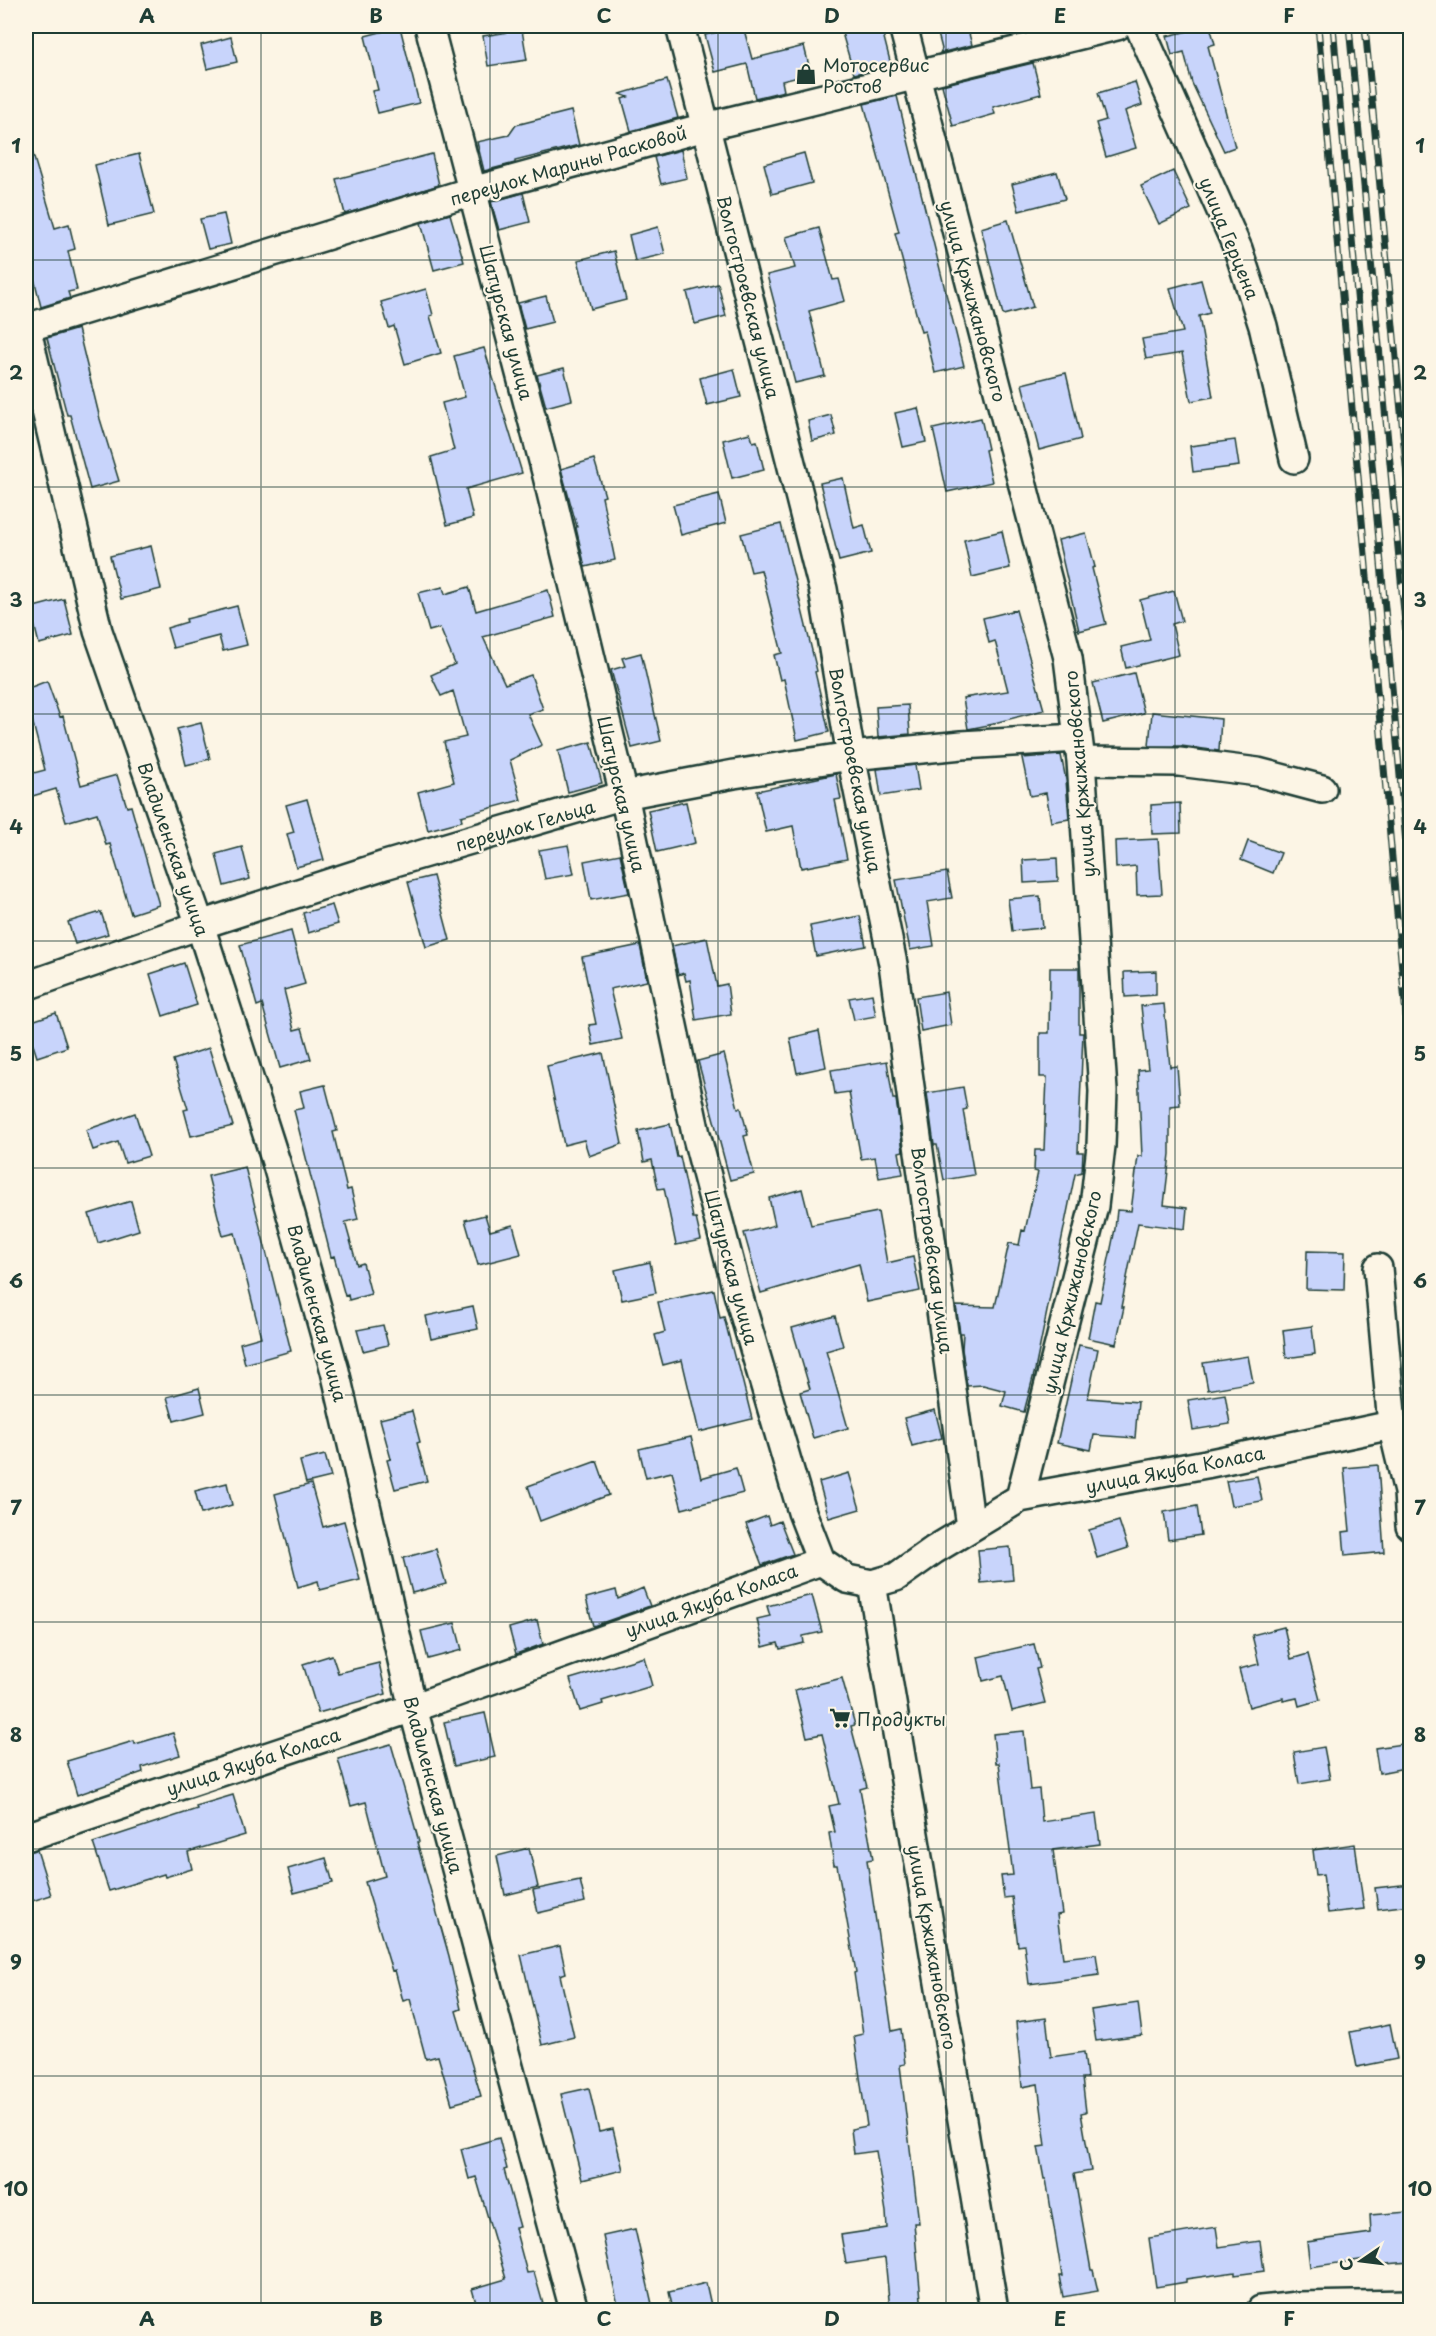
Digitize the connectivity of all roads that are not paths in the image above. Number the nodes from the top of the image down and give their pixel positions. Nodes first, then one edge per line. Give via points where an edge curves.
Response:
1 (429, 26) edge
2 (680, 26) edge
3 (903, 26) edge
4 (1117, 26) edge
5 (1139, 26) edge
6 (915, 76) junction
7 (705, 127) junction
8 (472, 191) junction
9 (26, 327) edge
10 (1294, 459) dead end
11 (1079, 750) junction
12 (851, 756) junction
13 (1322, 789) dead end
14 (624, 795) junction
15 (200, 925) junction
16 (26, 986) edge
17 (1378, 1268) dead end
18 (1392, 1425) junction
19 (1020, 1498) junction
20 (1410, 1526) edge
21 (971, 1527) junction
22 (821, 1561) junction
23 (872, 1584) junction
24 (412, 1708) junction
25 (26, 1837) edge
26 (1410, 2304) edge
27 (574, 2310) edge
28 (994, 2310) edge
29 (1262, 2310) edge

1 - 8 street, Шатурская улица
2 - 7 street, Волгостроевская улица
3 - 6 street, улица Кржижановского
4 - 6 street, переулок Марины Расковой
5 - 10 street, улица Герцена via 1238,249 1263,326
6 - 7 street, переулок Марины Расковой
6 - 11 street, улица Кржижановского via 1068,658
7 - 8 street, переулок Марины Расковой
7 - 12 street, Волгостроевская улица via 824,589
8 - 9 street, переулок Марины Расковой
8 - 14 street, Шатурская улица via 547,476
9 - 15 street, Владиленская улица via 98,631
11 - 12 street, переулок Гельца via 962,746
11 - 13 street, переулок Гельца via 1258,772
11 - 19 street, улица Кржижановского via 1103,1091 1101,1146 1094,1206
12 - 14 street, переулок Гельца
12 - 21 street, Волгостроевская улица via 893,964
14 - 15 street, переулок Гельца
14 - 22 street, Шатурская улица via 696,1134 736,1287 802,1512
15 - 16 street, переулок Гельца
15 - 24 street, Владиленская улица via 276,1162 335,1371
17 - 18 street
18 - 19 street, улица Якуба Коласа
18 - 20 street via 1408,1492
19 - 21 street, улица Якуба Коласа
21 - 23 street, улица Якуба Коласа via 896,1576
22 - 23 street, улица Якуба Коласа via 847,1579
22 - 24 street, улица Якуба Коласа
23 - 28 street, улица Кржижановского
24 - 25 street, улица Якуба Коласа
24 - 27 street, Владиленская улица
26 - 29 street

